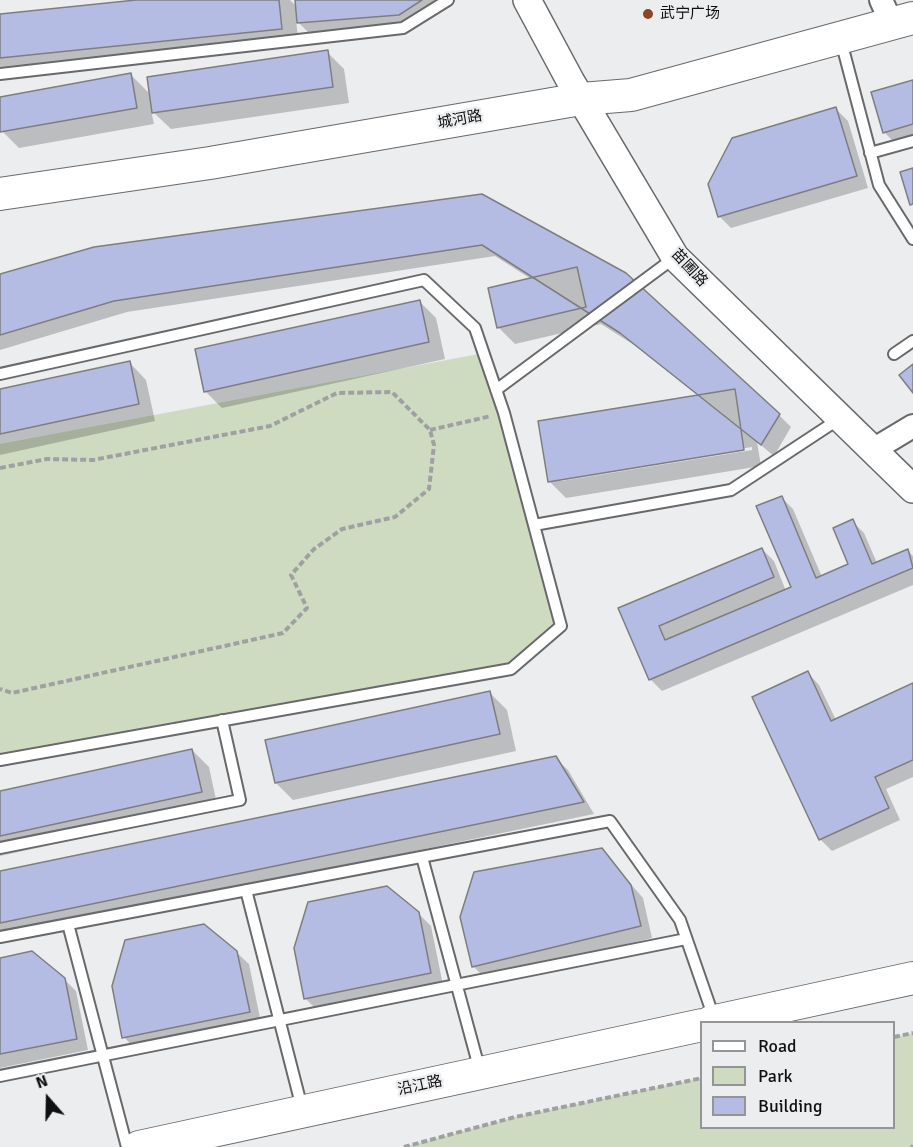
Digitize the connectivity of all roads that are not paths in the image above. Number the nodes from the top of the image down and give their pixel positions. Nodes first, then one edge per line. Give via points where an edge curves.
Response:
1 (448, 0) edge
2 (526, 0) edge
3 (895, 14) edge
4 (840, 38) junction
5 (0, 74) edge
6 (581, 99) junction
7 (913, 141) edge
8 (870, 153) junction
9 (0, 194) edge
10 (910, 227) edge
11 (913, 239) edge
12 (675, 257) junction
13 (913, 341) edge
14 (894, 354) dead end
15 (0, 374) edge
16 (496, 390) junction
17 (840, 418) junction
18 (913, 426) edge
19 (873, 450) junction
20 (913, 489) edge
21 (534, 525) junction
22 (222, 720) junction
23 (0, 760) edge
24 (0, 848) edge
25 (422, 857) junction
26 (246, 890) junction
27 (68, 924) junction
28 (0, 937) edge
29 (686, 939) junction
30 (913, 978) edge
31 (456, 985) junction
32 (280, 1020) junction
33 (708, 1021) edge
34 (718, 1021) edge
35 (700, 1025) edge
36 (103, 1056) junction
37 (480, 1073) junction
38 (0, 1076) edge
39 (303, 1112) junction
40 (128, 1147) edge
41 (139, 1147) edge

1 - 5 lane via 403,28
2 - 6 street, 苗圃路
3 - 4 main road, 城河路
4 - 6 main road, 城河路 via 631,95
4 - 8 lane
6 - 9 main road, 城河路 via 210,163
6 - 12 street, 苗圃路
7 - 8 lane
8 - 10 lane via 879,185
10 - 11 lane
12 - 16 lane
12 - 17 street, 苗圃路
13 - 14 lane
15 - 16 lane via 424,280 476,328
16 - 21 lane
17 - 19 street, 苗圃路
17 - 21 lane via 731,490
18 - 19 street
19 - 20 street, 苗圃路
21 - 22 lane via 561,626 511,669
22 - 23 lane
22 - 24 lane via 240,800
25 - 26 lane
25 - 29 lane via 610,821 680,920
25 - 31 lane
26 - 27 lane
26 - 32 lane
27 - 28 lane
27 - 36 lane
29 - 31 lane
29 - 33 lane
30 - 34 main road, 沿江路
31 - 32 lane
31 - 37 lane
32 - 36 lane
32 - 39 lane
35 - 37 main road, 沿江路
36 - 38 lane
36 - 40 lane
37 - 39 main road, 沿江路
39 - 41 main road, 沿江路

